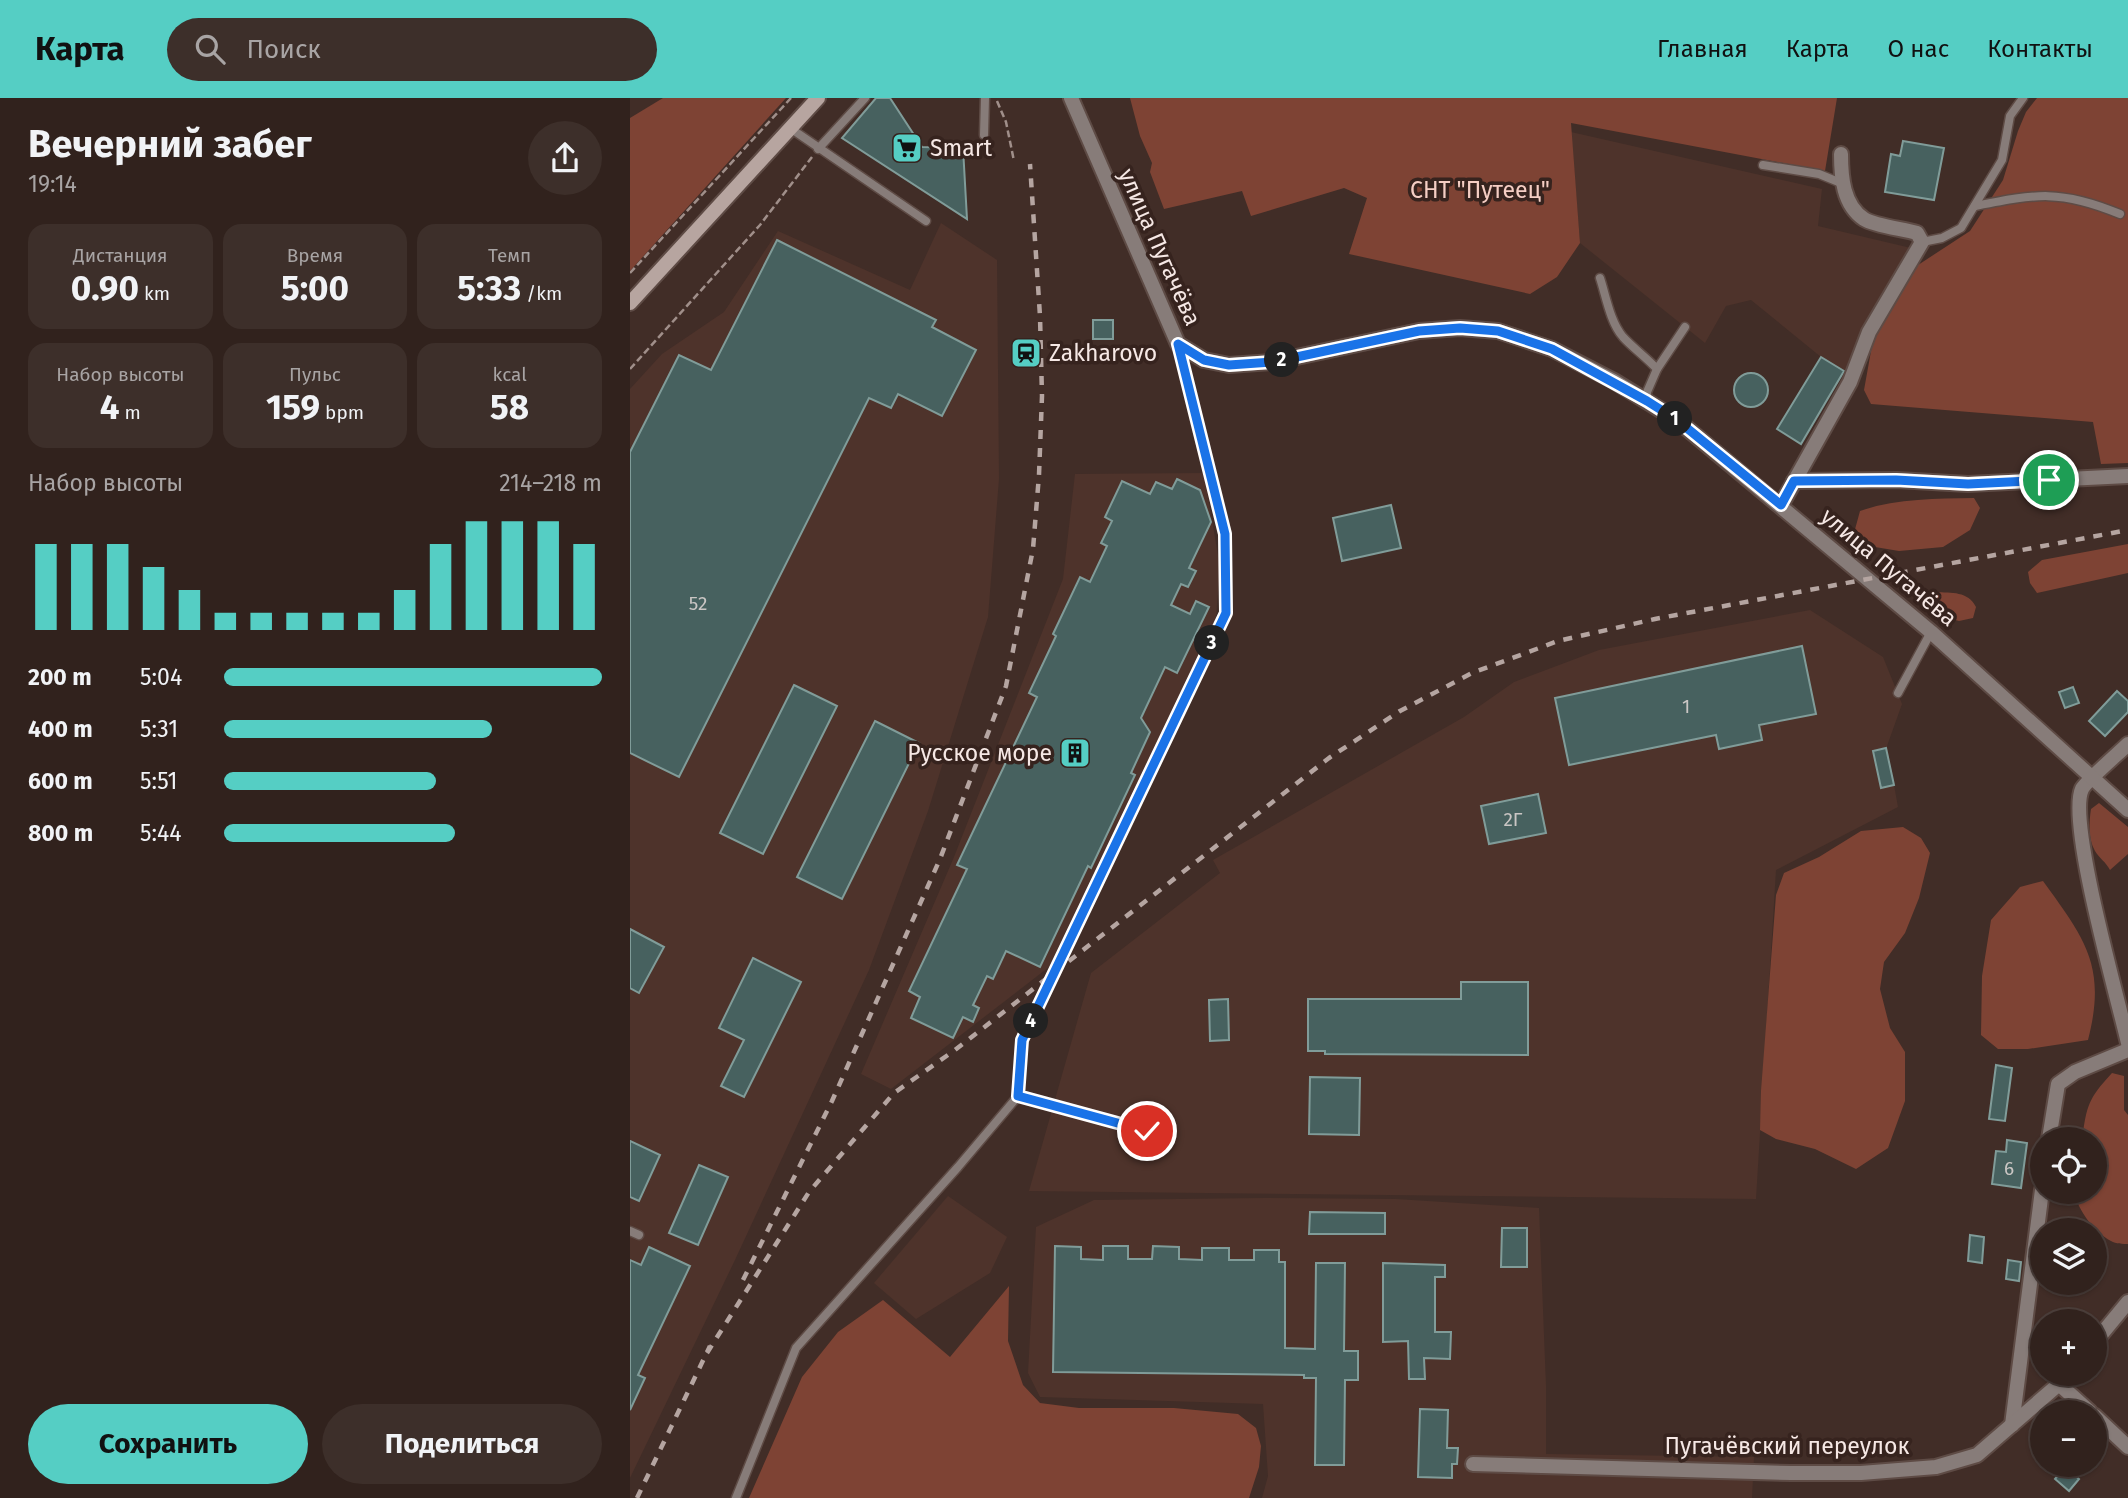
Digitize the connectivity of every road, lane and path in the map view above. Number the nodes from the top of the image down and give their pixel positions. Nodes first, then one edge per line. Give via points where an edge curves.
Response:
1 (791, 98) edge
2 (818, 98) edge
3 (865, 98) edge
4 (985, 98) edge
5 (996, 98) edge
6 (1071, 98) edge
7 (2023, 98) edge
8 (790, 128) junction
9 (984, 135) dead end
10 (818, 149) junction
11 (1841, 155) dead end
12 (1014, 161) dead end
13 (1763, 165) dead end
14 (1841, 183) junction
15 (1975, 206) junction
16 (2120, 214) dead end
17 (926, 221) dead end
18 (1922, 242) junction
19 (630, 273) edge
20 (1600, 278) dead end
21 (630, 303) edge
22 (1685, 327) dead end
23 (1178, 344) junction
24 (630, 369) edge
25 (1657, 369) junction
26 (1647, 401) junction
27 (2128, 476) edge
28 (1794, 481) junction
29 (1781, 505) junction
30 (1931, 632) junction
31 (1898, 693) dead end
32 (2128, 744) edge
33 (2092, 778) junction
34 (2128, 810) edge
35 (2125, 1018) edge
36 (2128, 1043) edge
37 (2128, 1050) edge
38 (1018, 1096) junction
39 (2051, 1127) edge
40 (1147, 1131) dead end
41 (2040, 1204) edge
42 (630, 1231) edge
43 (639, 1235) dead end
44 (2128, 1302) edge
45 (2107, 1327) edge
46 (2056, 1386) edge
47 (2070, 1386) edge
48 (2081, 1400) edge
49 (2012, 1424) junction
50 (2107, 1427) edge
51 (2128, 1447) edge
52 (1474, 1464) dead end
53 (736, 1498) edge

1 - 19 path
2 - 8 main road
3 - 10 lane
4 - 9 lane
5 - 12 path
6 - 23 street, улица Пугачёва via 1102,182
7 - 15 lane via 2010,116 2002,160
8 - 10 lane
8 - 21 main road
10 - 17 lane
10 - 24 path via 760,225
11 - 14 street
13 - 14 lane via 1819,174
14 - 18 street via 1865,219 1917,233
15 - 16 lane via 2057,195
15 - 18 lane via 1962,228
18 - 28 street via 1869,332 1850,382
20 - 25 lane via 1622,336
22 - 25 lane
23 - 26 street, улица Пугачёва via 1204,360 1229,365 1273,362 1419,331 1498,331 1552,349
23 - 38 lane via 1225,534 1226,613 1022,1040
25 - 26 lane
26 - 29 street, улица Пугачёва
27 - 28 street via 1968,484
28 - 29 street
29 - 30 street, улица Пугачёва
30 - 31 lane
30 - 33 street, улица Пугачёва
32 - 33 street
33 - 34 street, улица Пугачёва
33 - 35 street via 2079,801 2080,841
35 - 36 street
37 - 39 street via 2058,1084
38 - 40 lane
38 - 53 lane via 796,1348
41 - 49 street
42 - 43 lane
44 - 45 street
46 - 49 street, Пугачёвский переулок
47 - 48 street
49 - 52 street, Пугачёвский переулок via 1977,1455 1936,1467 1886,1471
50 - 51 street

